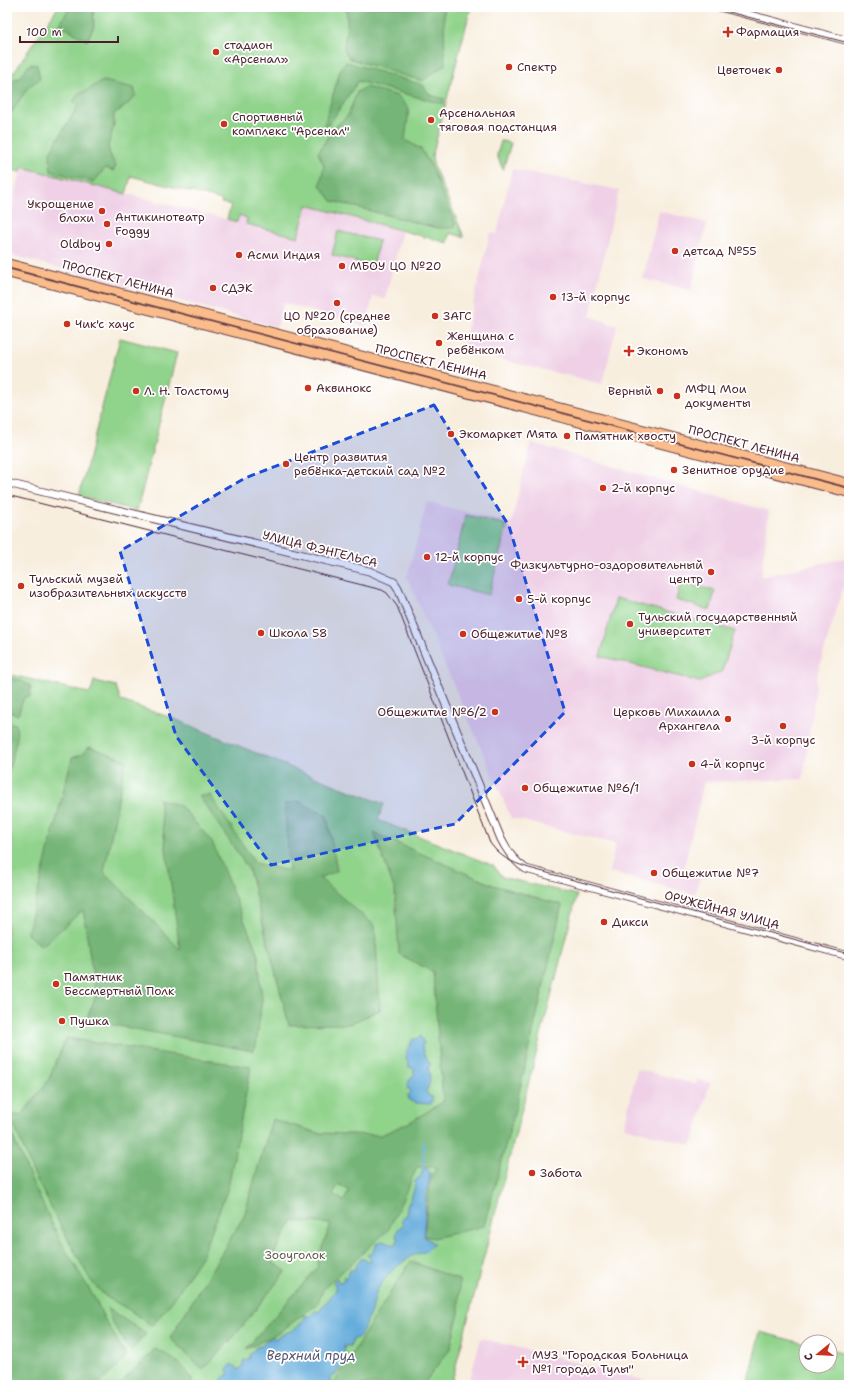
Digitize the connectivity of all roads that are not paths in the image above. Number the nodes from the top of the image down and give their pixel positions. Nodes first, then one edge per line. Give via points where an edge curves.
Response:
1 (719, 7) edge
2 (849, 40) edge
3 (7, 263) edge
4 (7, 273) edge
5 (443, 378) junction
6 (440, 386) junction
7 (707, 446) junction
8 (704, 456) junction
9 (7, 483) edge
10 (849, 484) edge
11 (849, 493) edge
12 (590, 886) joint
13 (849, 956) edge

1 - 2 street
3 - 5 main road, ПРОСПЕКТ ЛЕНИНА
4 - 6 main road, ПРОСПЕКТ ЛЕНИНА
5 - 6 main road
5 - 7 main road, ПРОСПЕКТ ЛЕНИНА
6 - 8 main road, ПРОСПЕКТ ЛЕНИНА
7 - 8 main road
7 - 10 main road, ПРОСПЕКТ ЛЕНИНА
8 - 11 main road, ПРОСПЕКТ ЛЕНИНА
9 - 12 street, УЛИЦА Ф.ЭНГЕЛЬСА via 369,571 394,582 505,847 526,869
12 - 13 street, ОРУЖЕЙНАЯ УЛИЦА

